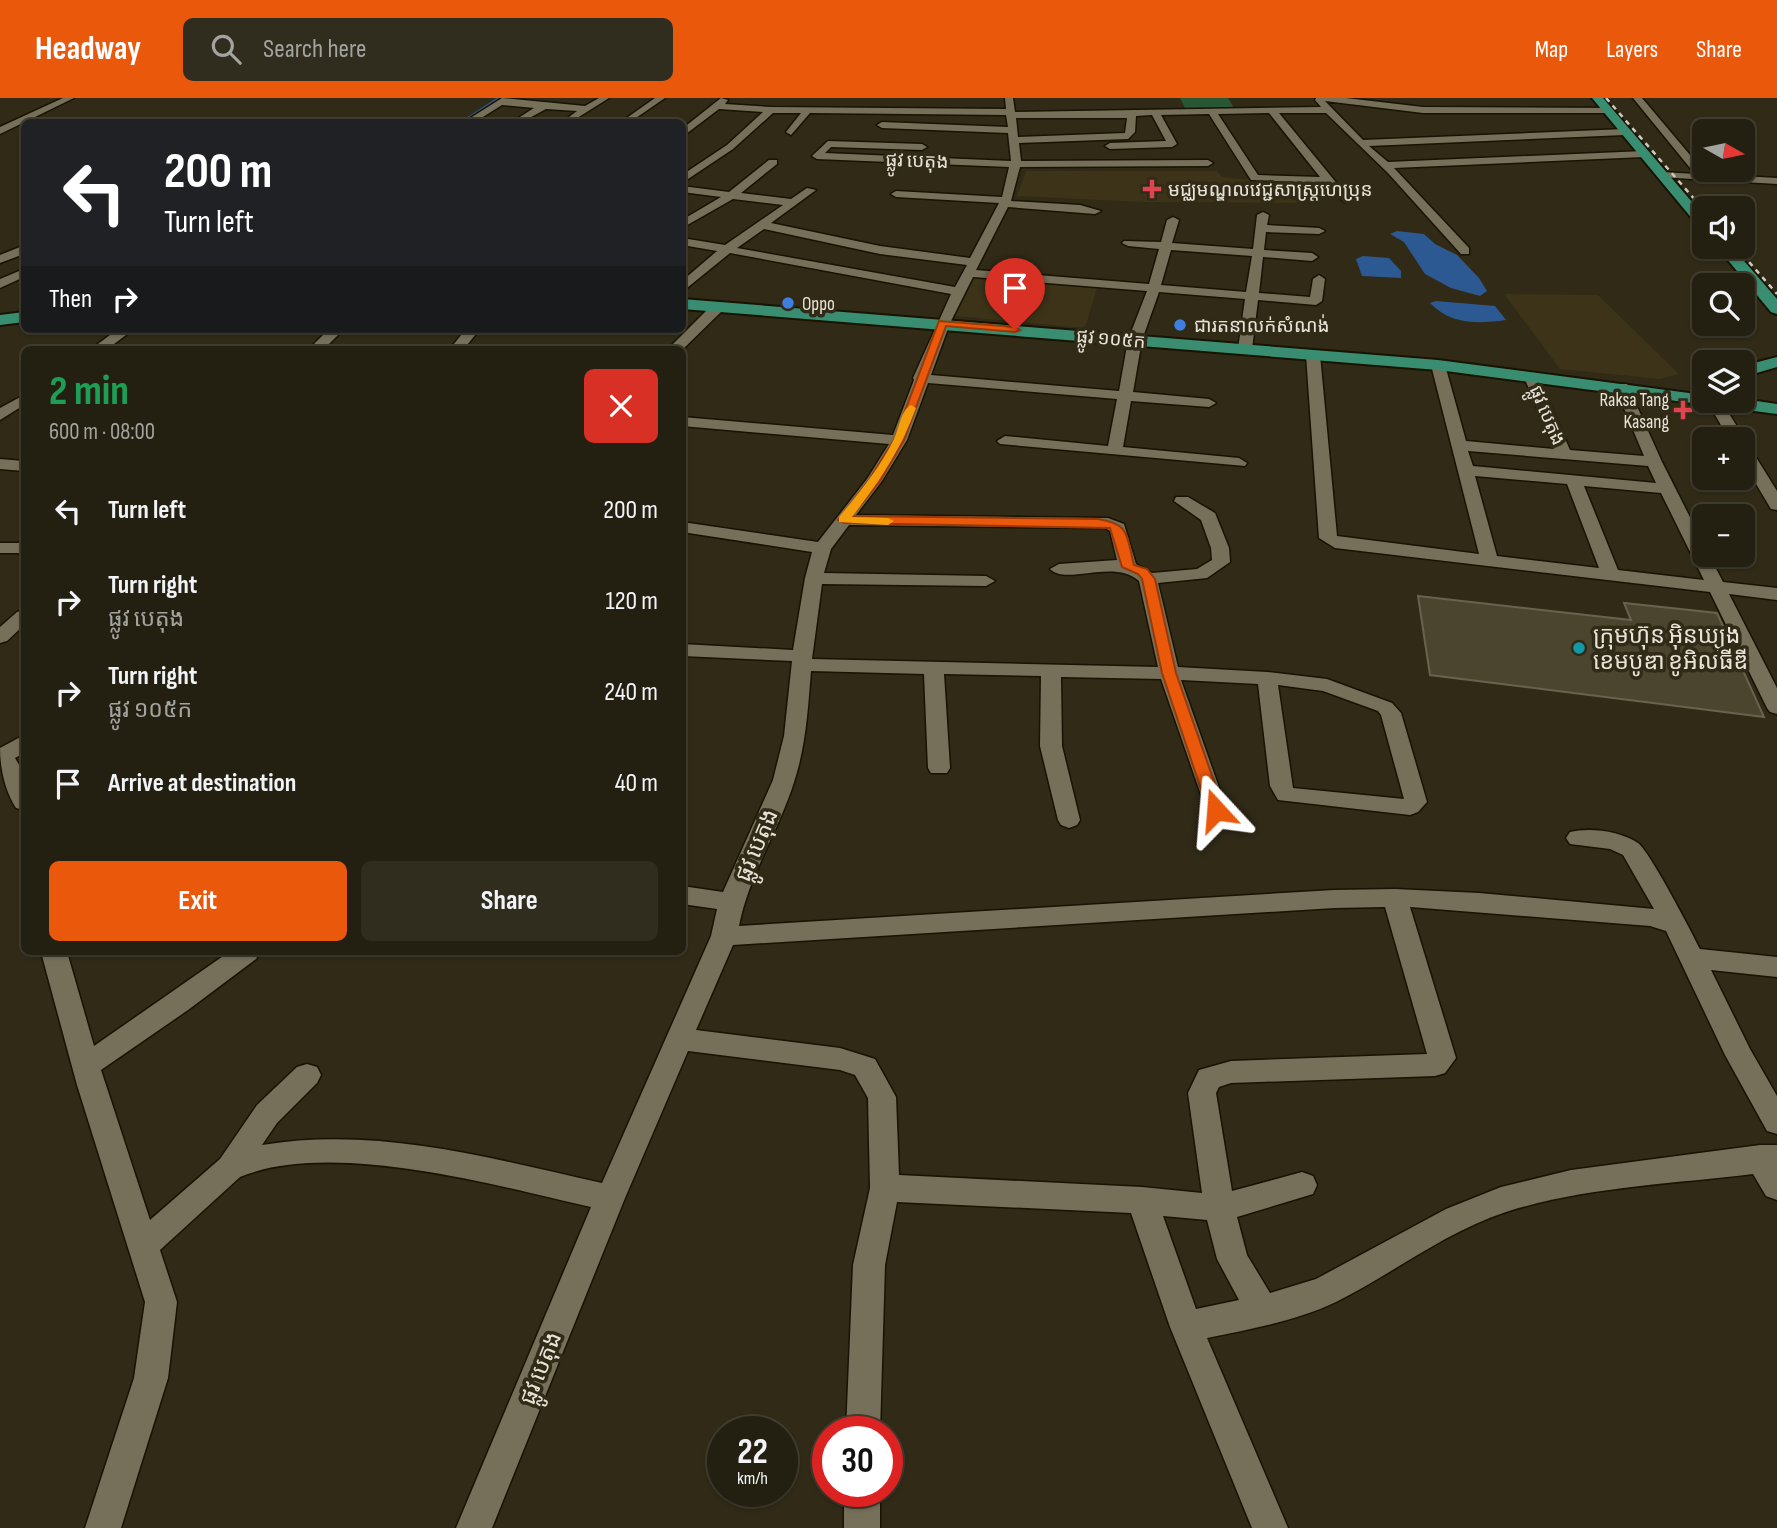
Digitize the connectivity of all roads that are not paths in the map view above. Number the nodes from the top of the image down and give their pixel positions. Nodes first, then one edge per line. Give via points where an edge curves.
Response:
1 (71, 98) edge
2 (605, 98) edge
3 (661, 98) edge
4 (840, 98) edge
5 (932, 98) edge
6 (1175, 98) edge
7 (1284, 98) edge
8 (1317, 98) edge
9 (1324, 98) edge
10 (1597, 98) edge
11 (1637, 98) edge
12 (506, 100) edge
13 (544, 106) junction
14 (587, 109) junction
15 (771, 110) junction
16 (808, 110) junction
17 (1271, 110) junction
18 (1297, 110) junction
19 (1328, 110) junction
20 (1606, 110) junction
21 (832, 111) junction
22 (933, 111) junction
23 (1155, 111) junction
24 (1180, 111) junction
25 (1212, 111) junction
26 (1132, 115) junction
27 (26, 119) edge
28 (474, 119) edge
29 (521, 119) edge
30 (570, 119) edge
31 (630, 119) edge
32 (21, 121) edge
33 (1095, 123) dead end
34 (876, 125) dead end
35 (0, 131) edge
36 (686, 131) edge
37 (790, 132) dead end
38 (1013, 133) edge
39 (1630, 136) junction
40 (1101, 137) junction
41 (1360, 143) junction
42 (949, 150) dead end
43 (1371, 153) junction
44 (1644, 154) junction
45 (911, 159) junction
46 (773, 162) dead end
47 (1208, 163) dead end
48 (1692, 164) edge
49 (1386, 165) junction
50 (1755, 173) edge
51 (1663, 175) junction
52 (1692, 176) edge
53 (686, 177) edge
54 (1328, 180) junction
55 (1755, 180) edge
56 (1763, 181) junction
57 (1777, 181) edge
58 (686, 189) edge
59 (811, 190) dead end
60 (896, 194) dead end
61 (1777, 194) edge
62 (732, 195) junction
63 (1344, 199) dead end
64 (1005, 202) junction
65 (793, 203) junction
66 (1692, 210) edge
67 (1095, 211) dead end
68 (1173, 220) dead end
69 (686, 223) edge
70 (763, 225) junction
71 (1319, 231) dead end
72 (686, 242) edge
73 (1128, 243) dead end
74 (1166, 246) junction
75 (728, 249) junction
76 (21, 251) edge
77 (1465, 251) dead end
78 (1259, 253) junction
79 (1312, 257) dead end
80 (0, 259) edge
81 (1734, 259) edge
82 (21, 274) edge
83 (968, 276) junction
84 (1318, 279) dead end
85 (0, 284) edge
86 (686, 285) edge
87 (1154, 288) junction
88 (1251, 296) junction
89 (686, 304) edge
90 (718, 307) junction
91 (1777, 309) edge
92 (21, 317) edge
93 (0, 320) edge
94 (943, 323) junction
95 (121, 333) edge
96 (333, 333) edge
97 (1135, 340) junction
98 (103, 346) edge
99 (319, 346) edge
100 (678, 346) edge
101 (1245, 349) junction
102 (1313, 355) junction
103 (1777, 362) edge
104 (1438, 365) junction
105 (1755, 368) edge
106 (1531, 377) junction
107 (920, 378) junction
108 (1622, 387) junction
109 (1692, 389) edge
110 (1124, 396) junction
111 (1678, 396) junction
112 (1692, 398) edge
113 (21, 401) edge
114 (1209, 403) dead end
115 (1755, 406) edge
116 (1777, 409) edge
117 (0, 415) edge
118 (686, 421) edge
119 (899, 440) junction
120 (1005, 441) dead end
121 (1460, 445) junction
122 (1115, 451) junction
123 (1564, 454) junction
124 (1239, 463) dead end
125 (1654, 463) junction
126 (0, 464) edge
127 (21, 466) edge
128 (1755, 469) edge
129 (1466, 470) junction
130 (1573, 480) junction
131 (1667, 489) junction
132 (1182, 501) dead end
133 (1777, 505) edge
134 (844, 520) junction
135 (686, 528) edge
136 (0, 548) edge
137 (21, 548) edge
138 (822, 548) junction
139 (1490, 562) junction
140 (1128, 567) junction
141 (1059, 569) dead end
142 (1611, 575) junction
143 (814, 578) junction
144 (1148, 579) junction
145 (986, 581) dead end
146 (1717, 588) junction
147 (1777, 594) edge
148 (21, 619) edge
149 (0, 637) edge
150 (686, 650) edge
151 (802, 660) junction
152 (934, 669) junction
153 (1051, 671) junction
154 (1169, 673) junction
155 (1267, 678) junction
156 (1777, 708) edge
157 (21, 746) edge
158 (1, 755) edge
159 (939, 768) dead end
160 (21, 794) edge
161 (1216, 810) dead end
162 (1069, 820) dead end
163 (1578, 838) dead end
164 (686, 896) edge
165 (1395, 898) junction
166 (732, 902) junction
167 (1676, 925) junction
168 (724, 936) junction
169 (55, 955) edge
170 (243, 955) edge
171 (1692, 958) junction
172 (1777, 967) edge
173 (678, 1039) junction
174 (86, 1066) junction
175 (307, 1075) dead end
176 (1777, 1122) edge
177 (1768, 1158) edge
178 (230, 1168) junction
179 (1302, 1185) dead end
180 (1777, 1187) edge
181 (885, 1188) junction
182 (610, 1198) junction
183 (1142, 1200) junction
184 (1219, 1208) junction
185 (143, 1245) junction
186 (1262, 1311) junction
187 (1186, 1328) junction
188 (864, 1416) edge
189 (862, 1507) edge
190 (103, 1528) edge
191 (474, 1528) edge
192 (862, 1528) edge
193 (1270, 1528) edge

1 - 27 street
2 - 14 street
3 - 31 street
4 - 21 street
5 - 22 street
6 - 24 street
7 - 18 street
8 - 19 street
9 - 20 street via 1423,110
10 - 20 main road
11 - 48 street
12 - 13 street
12 - 28 street
13 - 14 street
13 - 29 street
14 - 30 street
15 - 16 street
15 - 36 street via 720,103
15 - 53 street via 730,147
16 - 21 street
16 - 37 street
17 - 18 street
17 - 25 street
17 - 54 street
18 - 19 street
19 - 41 street
20 - 39 main road
21 - 22 street
22 - 38 street
23 - 24 street
23 - 26 street
23 - 38 street via 1171,145
24 - 25 street
25 - 54 street via 1255,178
26 - 38 street
26 - 40 street via 1129,135
32 - 35 street
33 - 40 street
34 - 38 street
38 - 40 street
38 - 42 street
38 - 45 street, ផ្លូវ បេតុង
38 - 47 street, ផ្លូវ បេតុង
38 - 64 street, ផ្លូវ បេតុង
39 - 41 street
39 - 43 street
39 - 44 main road
41 - 43 street
43 - 49 street
44 - 49 street
44 - 51 main road
45 - 45 street, ផ្លូវ បេតុង via 925,144 828,144 818,156
46 - 62 street
49 - 77 street
50 - 56 street
51 - 52 street
51 - 66 main road
54 - 63 street
55 - 56 street
56 - 57 street
56 - 61 street
58 - 62 street
59 - 65 street
60 - 64 street
62 - 65 street
62 - 69 street
64 - 67 street
64 - 83 street, ផ្លូវ បេតុង
65 - 70 street
68 - 74 street
70 - 75 street
70 - 83 street via 880,250
71 - 78 street via 1263,222
72 - 75 street
73 - 74 street
74 - 78 street
74 - 87 street
75 - 83 street
75 - 86 street
76 - 80 street
78 - 79 street
78 - 88 street
81 - 91 main road
82 - 85 street
83 - 87 street
83 - 94 street, ផ្លូវ បេតុង
84 - 88 street via 1317,301
87 - 88 street
87 - 97 street
88 - 101 street
89 - 90 main road, ផ្លូវ ១០៥ក
90 - 94 main road, ផ្លូវ ១០៥ក
90 - 100 street
92 - 93 main road
94 - 97 main road, ផ្លូវ ១០៥ក
94 - 107 street, ផ្លូវ បេតុង
95 - 98 street
96 - 99 street
97 - 101 main road, ផ្លូវ ១០៥ក
97 - 110 street
101 - 102 main road, ផ្លូវ ១០៥ក
102 - 104 main road, ផ្លូវ ១០៥ក
102 - 139 street via 1328,538 1349,547
103 - 105 main road
104 - 106 main road, ផ្លូវ ១០៥ក
104 - 121 street
106 - 108 main road, ផ្លូវ ១០៥ក
106 - 123 street, ផ្លូវ បេតុង
107 - 110 street
107 - 119 street, ផ្លូវ បេតុង
108 - 111 main road, ផ្លូវ ១០៥ក
108 - 125 street
109 - 111 main road
110 - 114 street
110 - 122 street
111 - 112 main road, ផ្លូវ ១០៥ក
113 - 117 street
115 - 116 main road
118 - 119 street
119 - 134 street, ផ្លូវ បេតុង
120 - 122 street
121 - 123 street
121 - 129 street
122 - 124 street
123 - 125 street
125 - 131 street
126 - 127 street
128 - 133 street
129 - 130 street
129 - 139 street
130 - 131 street
130 - 142 street
131 - 146 street
132 - 144 street via 1209,517 1221,562 1201,574
134 - 138 street, ផ្លូវ បេតុង
134 - 140 street via 1108,523 1118,528
135 - 138 street
136 - 137 street
138 - 143 street, ផ្លូវ បេតុង
139 - 142 street
140 - 141 street
140 - 144 street
142 - 146 street
143 - 145 street
143 - 151 street, ផ្លូវ បេតុង
144 - 154 street
146 - 147 street
146 - 156 street
148 - 149 street
150 - 151 street
151 - 152 street
151 - 166 street, ផ្លូវ បេតុង via 794,737 783,780
152 - 153 street
152 - 159 street
153 - 154 street
153 - 162 street via 1051,746
154 - 155 street
154 - 161 street
155 - 155 street via 1327,685 1385,706 1391,713 1416,802 1410,807 1286,795
157 - 158 street
158 - 160 street
163 - 167 street via 1614,841 1631,849
164 - 166 street
165 - 167 street via 1651,917
165 - 168 street
165 - 184 street via 1442,1058 1434,1065 1231,1072 1209,1078 1202,1094
166 - 168 street, ផ្លូវ បេតុង
167 - 171 street
168 - 173 street, ផ្លូវ បេតុង
169 - 174 street
170 - 174 street
171 - 172 street
171 - 176 street
173 - 181 street via 840,1059 865,1067 882,1097
173 - 182 street, ផ្លូវ បេតុង
174 - 185 street
175 - 178 street via 267,1114
177 - 180 street
177 - 186 street via 1571,1183 1501,1200 1323,1292
178 - 182 street via 297,1152 356,1151 450,1162
178 - 185 street
179 - 184 street
181 - 183 street
181 - 188 street via 869,1265
182 - 191 street, ផ្លូវ បេតុង
183 - 184 street
183 - 187 street
184 - 186 street via 1233,1259
185 - 190 street via 161,1302 151,1378
186 - 187 street
187 - 193 street
189 - 192 street

